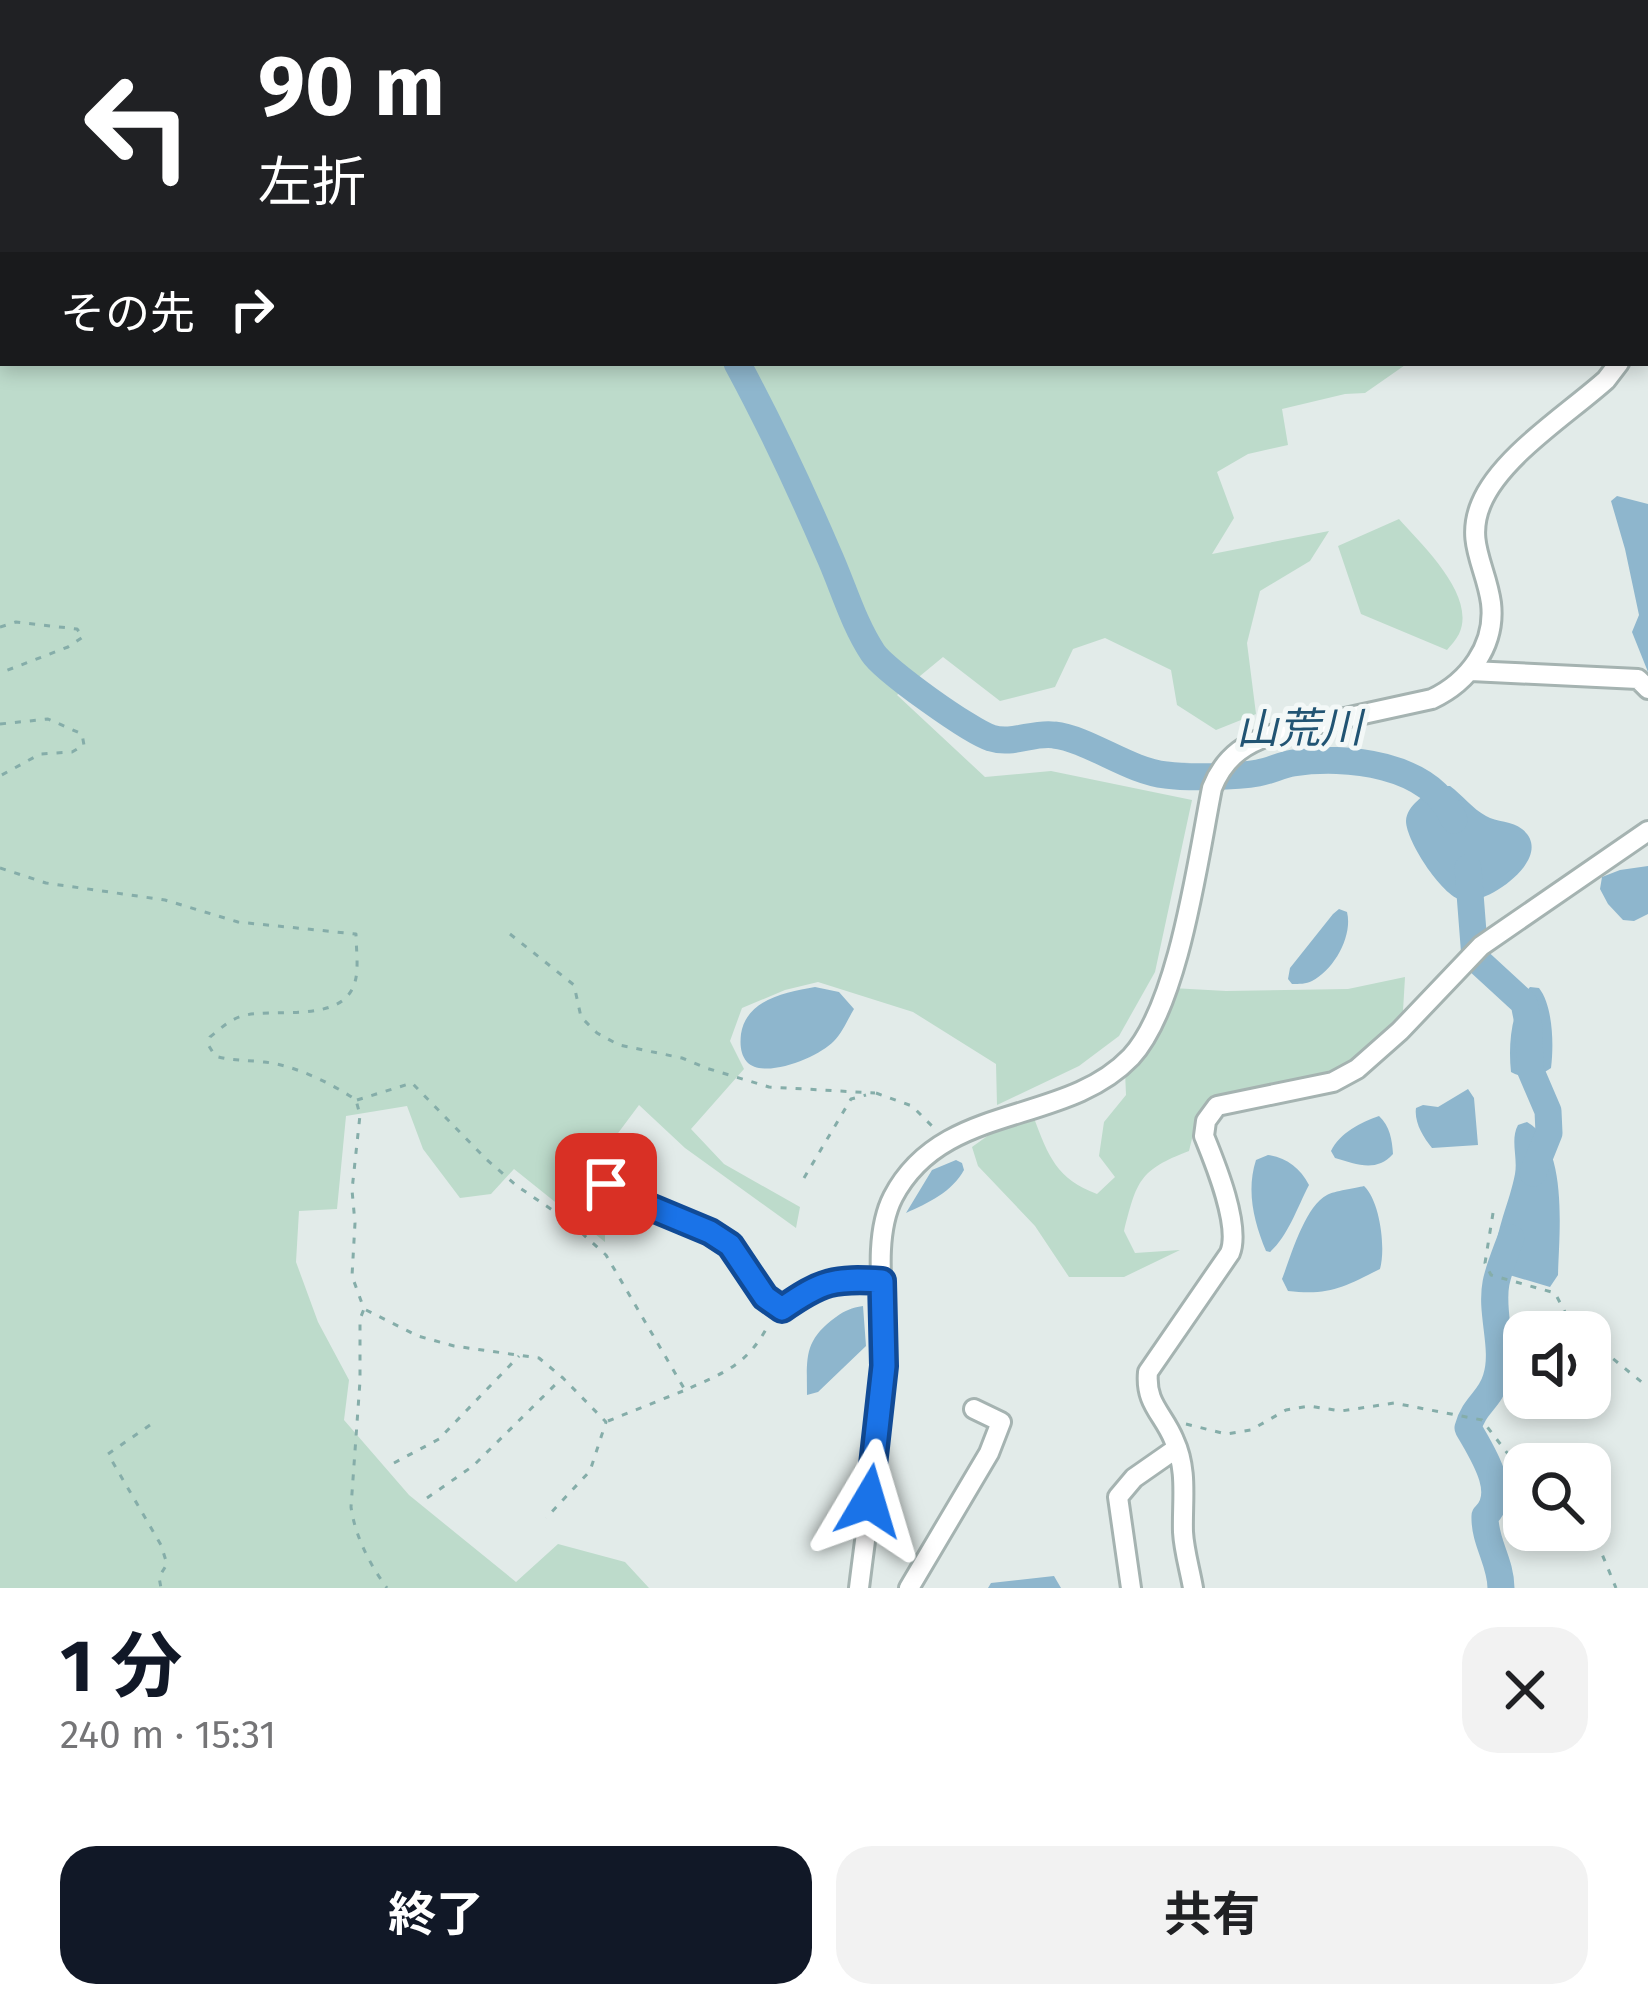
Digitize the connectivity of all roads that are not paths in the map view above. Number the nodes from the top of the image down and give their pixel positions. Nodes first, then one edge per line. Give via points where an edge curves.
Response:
1 (1617, 366) edge
2 (1471, 671) junction
3 (1648, 689) edge
4 (1648, 831) edge
5 (606, 1184) dead end
6 (882, 1281) junction
7 (974, 1409) dead end
8 (1177, 1448) junction
9 (860, 1588) edge
10 (909, 1588) edge
11 (1130, 1588) edge
12 (1193, 1588) edge

1 - 2 street via 1489,487 1474,530 1490,625
2 - 3 street via 1638,679
2 - 6 street via 1432,699 1258,738 1219,769 1185,921 1149,1033 1088,1088 926,1154 890,1202
4 - 8 street via 1481,946 1357,1070 1217,1106 1204,1136 1235,1242 1148,1372 1147,1388
5 - 6 street via 730,1245 782,1309 822,1284
6 - 9 street via 884,1366
7 - 10 street via 1001,1422
8 - 11 street via 1118,1498
8 - 12 street

